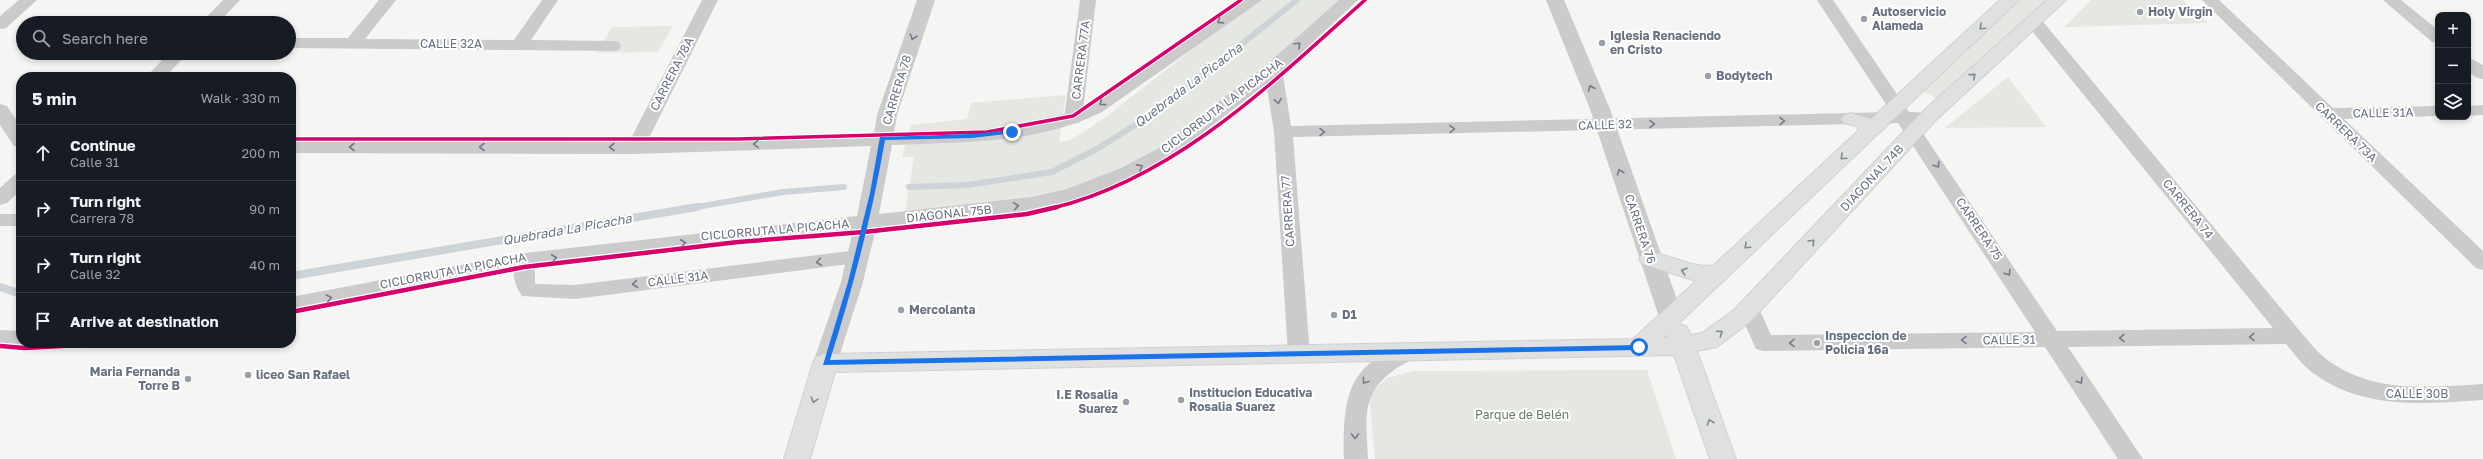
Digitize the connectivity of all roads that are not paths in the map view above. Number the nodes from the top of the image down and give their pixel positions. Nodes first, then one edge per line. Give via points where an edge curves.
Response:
1 (29, 0) edge
2 (232, 0) edge
3 (388, 0) edge
4 (550, 0) edge
5 (710, 0) edge
6 (926, 0) edge
7 (1088, 0) edge
8 (1253, 0) edge
9 (1349, 0) edge
10 (1555, 0) edge
11 (1825, 0) edge
12 (2010, 0) edge
13 (2057, 0) edge
14 (2210, 0) edge
15 (2391, 0) edge
16 (216, 16) edge
17 (2034, 22) junction
18 (0, 24) edge
19 (2435, 36) edge
20 (296, 44) edge
21 (352, 44) junction
22 (519, 45) junction
23 (613, 46) dead end
24 (172, 60) edge
25 (2471, 64) edge
26 (1273, 69) junction
27 (160, 72) edge
28 (2483, 74) edge
29 (0, 110) edge
30 (2483, 110) edge
31 (2471, 111) edge
32 (2435, 112) edge
33 (2328, 114) junction
34 (1073, 119) junction
35 (1851, 119) joint
36 (1900, 120) junction
37 (1604, 125) junction
38 (1283, 132) junction
39 (16, 134) edge
40 (882, 139) junction
41 (296, 147) edge
42 (635, 148) junction
43 (16, 184) edge
44 (0, 199) edge
45 (0, 220) edge
46 (16, 220) edge
47 (866, 223) junction
48 (858, 257) junction
49 (1650, 259) junction
50 (525, 261) junction
51 (2483, 263) edge
52 (1720, 271) junction
53 (296, 304) edge
54 (1749, 309) junction
55 (1670, 314) junction
56 (2291, 336) junction
57 (0, 338) edge
58 (2052, 339) junction
59 (16, 340) edge
60 (1683, 346) junction
61 (1639, 347) junction
62 (1408, 352) junction
63 (1299, 354) junction
64 (825, 363) junction
65 (2351, 386) joint
66 (2483, 392) edge
67 (797, 459) edge
68 (1356, 459) edge
69 (1724, 459) edge
70 (2131, 459) edge

1 - 18 street
2 - 16 street
3 - 21 street
4 - 22 street
5 - 42 street, CARRERA 78A
6 -> 40 street, CARRERA 78 via 887,115
7 - 34 street, CARRERA 77A
8 -> 34 street via 1095,108
26 -> 9 street, DIAGONAL 75B
37 -> 10 street, CARRERA 76 via 1600,109
11 - 36 street, CARRERA 75
12 -> 36 main road, DIAGONAL 74B
13 - 17 main road, DIAGONAL 74B
14 - 33 street, CARRERA 73A
15 - 19 street
36 -> 17 main road, DIAGONAL 74B
17 - 56 street, CARRERA 74
20 - 21 street, CALLE 32A
21 - 22 street, CALLE 32A
22 - 23 street, CALLE 32A
24 - 27 street
25 - 28 street
26 -> 38 street, CARRERA 77
47 -> 26 street, DIAGONAL 75B via 1032,204 1073,194 1128,173 1166,152
29 - 39 street
30 - 31 street
32 - 33 street, CALLE 31A
33 - 51 street, CARRERA 73A
34 - 40 street via 1012,132
35 - 36 main road via 1863,122
37 -> 35 street, CALLE 32
36 -> 52 main road, DIAGONAL 74B
54 -> 36 main road, DIAGONAL 74B
36 -> 58 street, CARRERA 75
38 -> 37 street, CALLE 32
49 -> 37 street, CARRERA 76
38 - 63 street, CARRERA 77
40 -> 42 street
40 - 47 street, CARRERA 78
42 -> 41 street
43 - 44 street
45 - 46 street
47 - 48 street, CARRERA 78
50 -> 47 street
48 -> 50 street, CALLE 31A via 583,291 546,293 529,291 524,284
48 - 64 street, CARRERA 78
52 -> 49 main road via 1711,274 1692,273
49 - 55 street, CARRERA 76
53 -> 50 street
52 - 55 main road, DIAGONAL 74B
58 -> 54 street, CALLE 31 via 1764,343
60 -> 54 main road, DIAGONAL 74B via 1708,341
55 - 60 main road, CARRERA 76
55 - 61 main road, DIAGONAL 74B via 1661,327
56 -> 58 street, CALLE 31
56 - 65 street, CARRERA 74 via 2320,367
57 - 59 street
58 -> 70 street, CARRERA 75
60 - 61 main road
69 -> 60 main road, CARRERA 76
61 - 62 main road
62 - 63 main road
62 -> 68 street via 1380,366 1361,387 1355,414
63 - 64 main road
64 -> 67 main road, CARRERA 78
65 - 66 street, CALLE 30B via 2398,396

